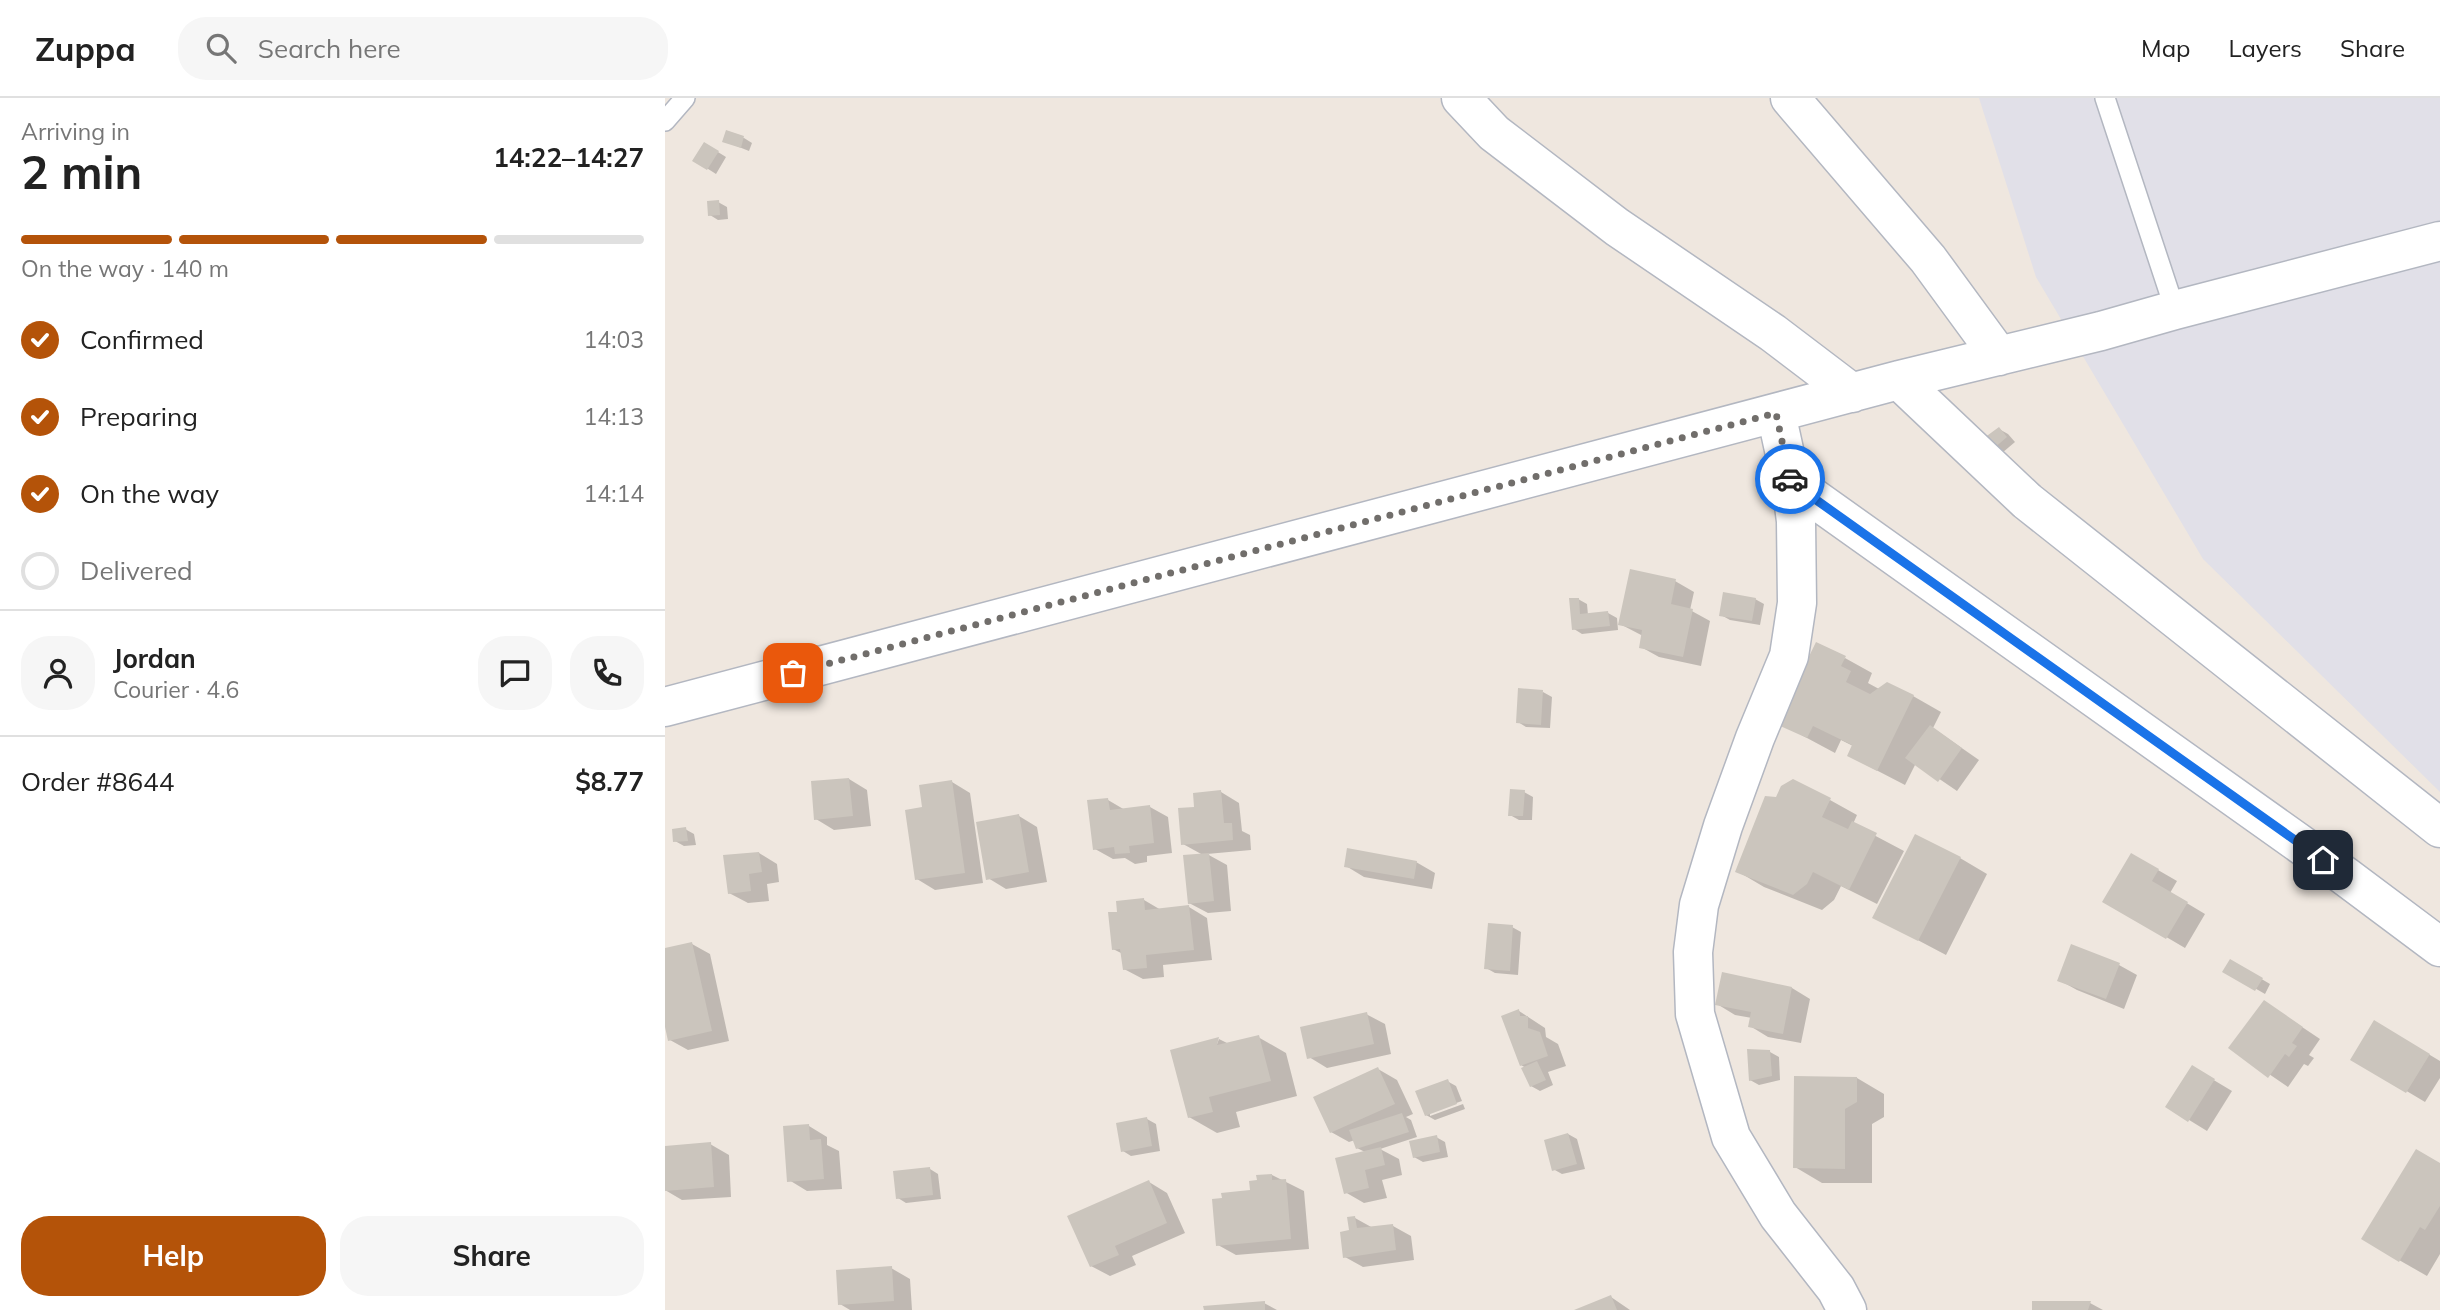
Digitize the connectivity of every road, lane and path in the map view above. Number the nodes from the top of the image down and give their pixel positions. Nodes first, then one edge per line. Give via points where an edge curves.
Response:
1 (685, 98) edge
2 (1461, 98) edge
3 (1790, 98) edge
4 (2105, 98) edge
5 (665, 121) edge
6 (2440, 241) edge
7 (2175, 310) junction
8 (1999, 356) junction
9 (1899, 380) junction
10 (1852, 393) junction
11 (1776, 413) junction
12 (1791, 482) junction
13 (665, 707) edge
14 (2440, 828) edge
15 (2440, 947) edge
16 (1847, 1310) edge

1 - 5 lane
2 - 10 street via 1494,133 1616,227 1773,333
3 - 8 street via 1928,259
4 - 7 lane
6 - 7 street
7 - 8 street
8 - 9 street
9 - 10 street
9 - 14 street via 2027,501
10 - 11 street
11 - 12 street
11 - 13 street
12 - 15 street
12 - 16 street via 1797,603 1789,656 1750,750 1699,905 1693,952 1695,1014 1731,1137 1778,1215

